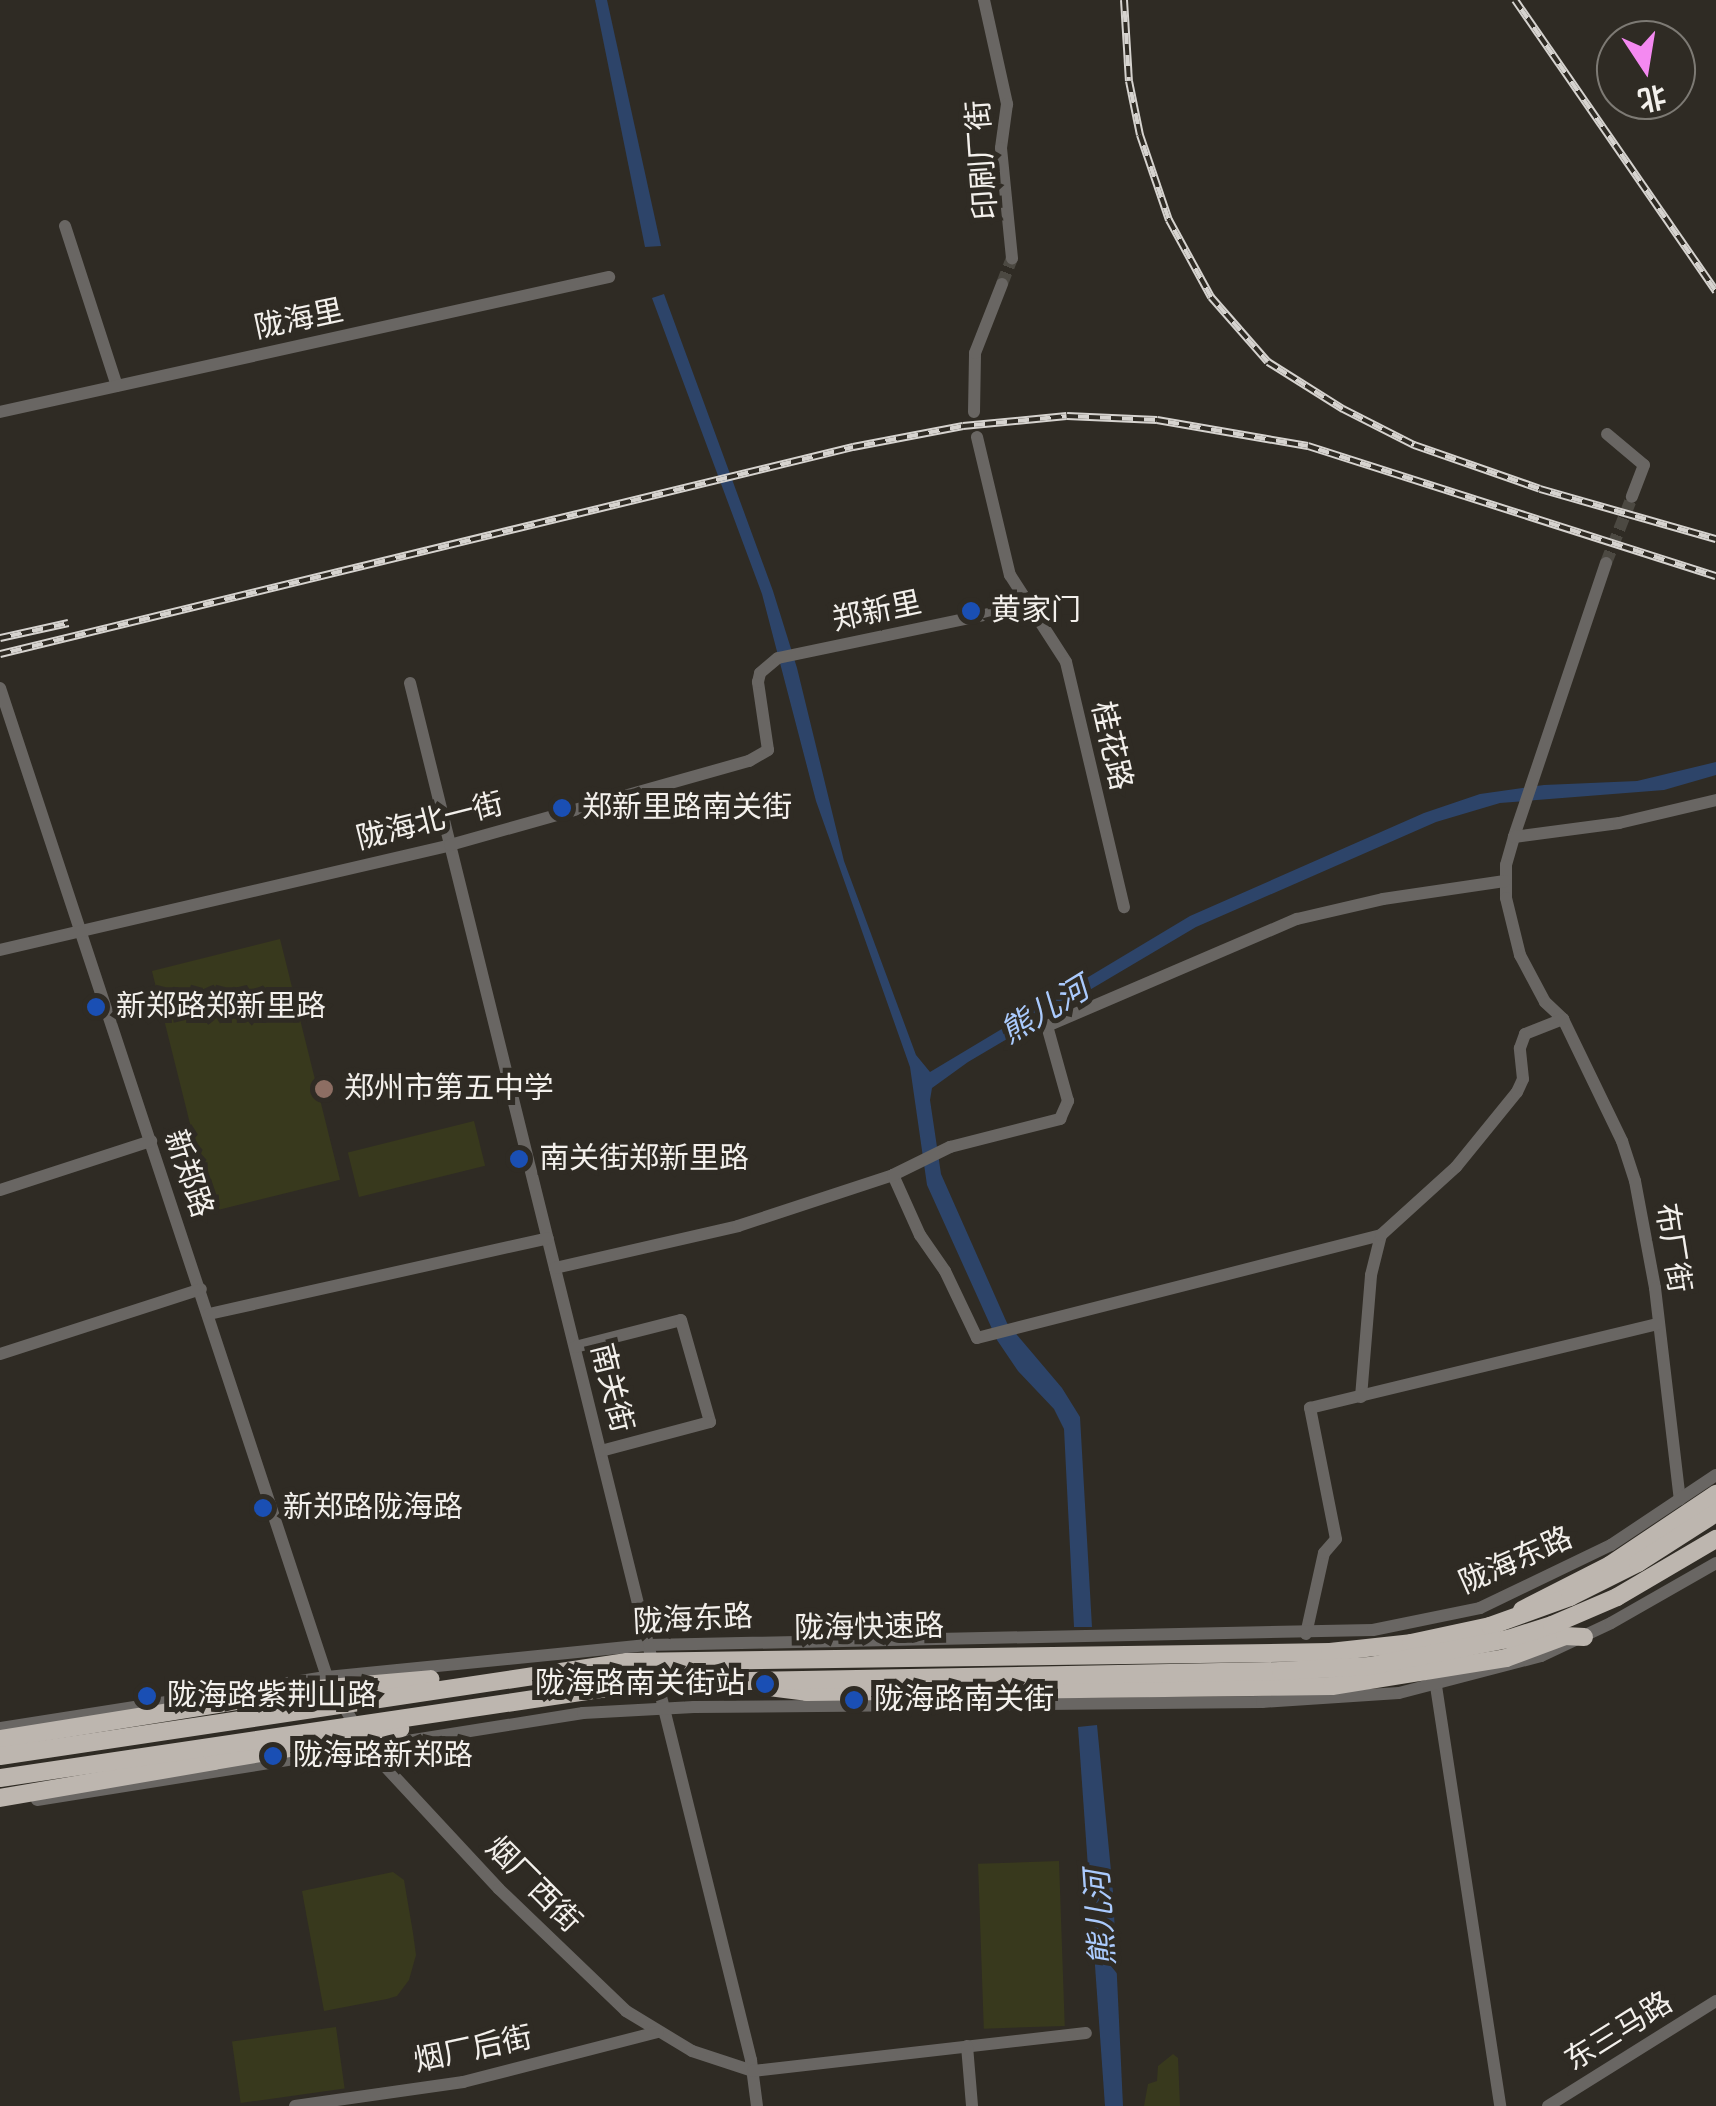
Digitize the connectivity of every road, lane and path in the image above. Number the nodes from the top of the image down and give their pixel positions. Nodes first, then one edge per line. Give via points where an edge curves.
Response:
1 (984, 0) edge
2 (64, 226) dead end
3 (1012, 258) tunnel mouth
4 (609, 278) dead end
5 (1002, 284) tunnel mouth
6 (117, 386) junction
7 (0, 412) edge
8 (974, 412) dead end
9 (1607, 434) dead end
10 (977, 436) dead end
11 (1632, 498) tunnel mouth
12 (1606, 564) tunnel mouth
13 (1027, 606) junction
14 (778, 658) joint
15 (410, 683) dead end
16 (0, 688) edge
17 (1716, 800) edge
18 (1514, 837) junction
19 (450, 844) junction
20 (1505, 881) junction
21 (1124, 907) dead end
22 (80, 931) junction
23 (0, 950) edge
24 (1563, 1019) junction
25 (151, 1141) junction
26 (893, 1176) junction
27 (0, 1190) edge
28 (1381, 1235) junction
29 (548, 1238) junction
30 (555, 1268) junction
31 (201, 1289) junction
32 (209, 1314) junction
33 (1658, 1324) junction
34 (575, 1348) junction
35 (0, 1354) edge
36 (1361, 1397) junction
37 (600, 1451) junction
38 (1716, 1475) edge
39 (1716, 1494) edge
40 (1680, 1500) junction
41 (1716, 1514) edge
42 (1716, 1538) edge
43 (1716, 1563) edge
44 (1514, 1618) junction
45 (1306, 1634) junction
46 (1584, 1637) junction
47 (649, 1645) junction
48 (512, 1676) junction
49 (327, 1677) junction
50 (710, 1679) junction
51 (1436, 1686) junction
52 (515, 1699) junction
53 (664, 1708) junction
54 (0, 1728) edge
55 (0, 1739) edge
56 (368, 1748) junction
57 (0, 1756) edge
58 (0, 1778) edge
59 (0, 1798) edge
60 (0, 1806) edge
61 (1716, 2002) edge
62 (658, 2032) junction
63 (1086, 2033) dead end
64 (967, 2046) junction
65 (752, 2071) junction
66 (295, 2106) edge
67 (757, 2106) edge
68 (972, 2106) edge
69 (1500, 2106) edge
70 (1548, 2106) edge

1 - 3 street, 印刷厂街 via 1008,104 1001,148
2 - 6 street
4 - 6 street, 陇海里
5 - 8 street via 972,369
6 - 7 street, 陇海里
9 - 11 street via 1644,465
10 - 13 street via 1001,550
12 - 18 street
13 - 14 street, 郑新里
13 - 21 street, 桂花路 via 1066,662
14 - 19 street, 陇海北一街 via 758,682 769,744 760,756
15 - 19 street, 南关街
16 - 22 street, 新郑路
17 - 18 street via 1619,823
18 - 20 street
19 - 22 street, 陇海北一街
19 - 29 street, 南关街
20 - 24 street, 布厂街 via 1520,954 1544,1002
20 - 26 street via 1297,919 1047,1026 1066,1112 1044,1124 950,1147
22 - 23 street, 陇海北一街
22 - 25 street, 新郑路
24 - 28 street via 1525,1034 1524,1079 1517,1092 1456,1167
24 - 33 street, 布厂街 via 1626,1154 1648,1239
25 - 27 street
25 - 31 street, 新郑路
26 - 28 street via 977,1338
26 - 30 street via 738,1226
28 - 36 street via 1371,1275
29 - 30 street, 南关街
29 - 32 street
30 - 34 street, 南关街
31 - 32 street, 新郑路
31 - 35 street
32 - 49 street, 新郑路
33 - 36 street
33 - 40 street, 布厂街
34 - 37 street, 南关街
34 - 37 street via 682,1320 710,1422
36 - 45 street via 1310,1408 1336,1539 1324,1553
37 - 47 street, 南关街
38 - 40 street, 陇海东路
39 - 44 highway, bridge via 1610,1566
40 - 45 street, 陇海东路 via 1591,1556 1480,1608 1373,1630
41 - 44 highway, 陇海快速路, bridge via 1616,1576
42 - 50 highway, 陇海快速路, bridge via 1617,1597 1552,1624 1370,1666
43 - 46 street
44 - 48 highway, 陇海快速路, bridge via 1428,1640 1330,1652 715,1658
45 - 47 street, 陇海东路
46 - 50 highway, bridge via 1565,1636 1506,1658 1352,1684 807,1692
46 - 51 street
47 - 49 street, 陇海东路
47 - 53 street, 南关街
48 - 55 highway, bridge via 341,1684
48 - 57 highway, 陇海快速路, bridge
49 - 54 street, 陇海东路
49 - 56 street, 烟厂西街
50 - 52 highway, 陇海快速路, bridge
51 - 53 street via 1262,1702
51 - 69 street
52 - 58 highway, 陇海快速路, bridge
52 - 59 highway, bridge via 453,1720
53 - 56 street via 553,1715
53 - 65 street, 南关街
56 - 60 street
56 - 62 street, 烟厂西街 via 499,1888 626,2011
61 - 70 street, 东三马路
62 - 65 street, 烟厂西街
62 - 66 street, 烟厂后街 via 464,2082
63 - 64 street
64 - 65 street
64 - 68 street
65 - 67 street, 南关街

